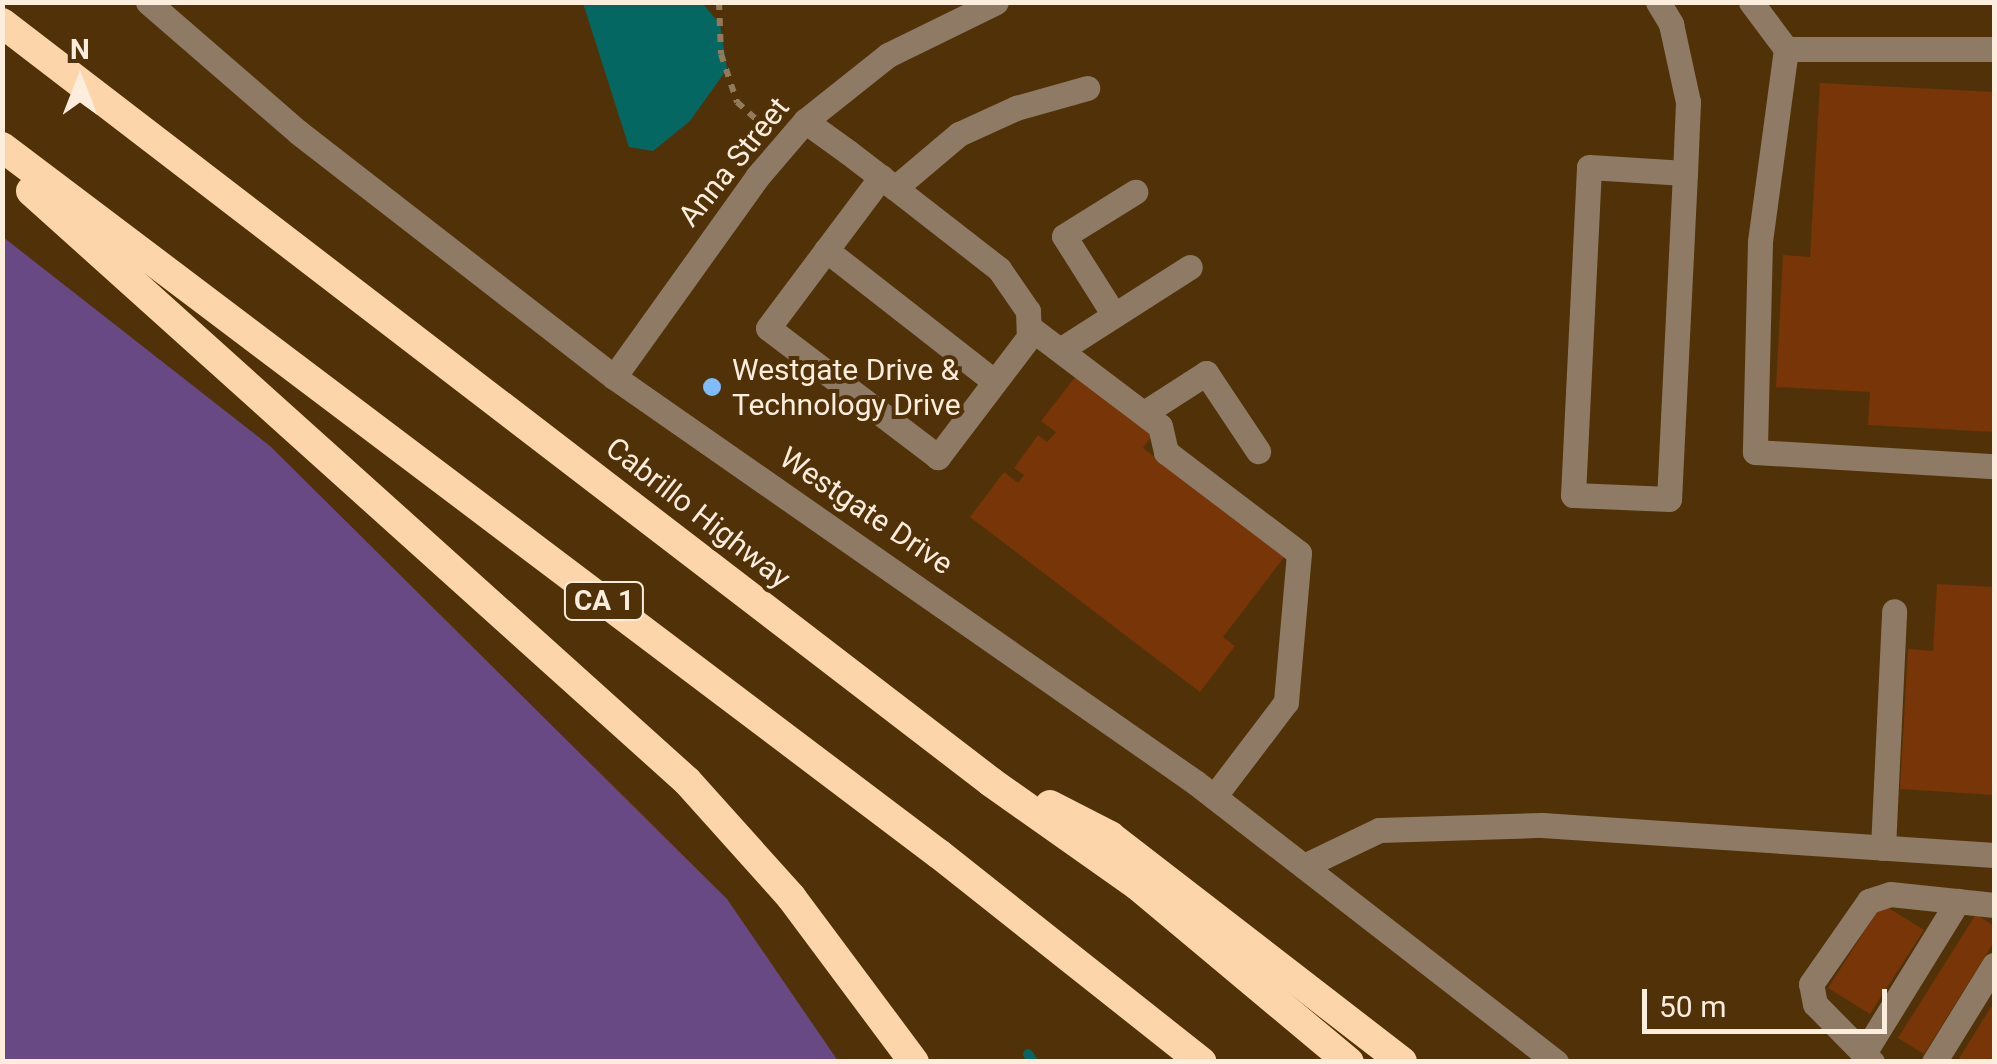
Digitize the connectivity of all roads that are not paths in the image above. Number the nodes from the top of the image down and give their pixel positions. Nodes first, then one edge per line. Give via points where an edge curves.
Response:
1 (148, 2) edge
2 (996, 2) edge
3 (1658, 2) edge
4 (1751, 2) edge
5 (2, 23) edge
6 (1786, 48) junction
7 (1994, 49) edge
8 (1086, 88) dead end
9 (805, 121) junction
10 (2, 147) edge
11 (2, 166) edge
12 (1686, 172) junction
13 (888, 182) junction
14 (1135, 192) dead end
15 (826, 250) junction
16 (1190, 267) dead end
17 (1114, 316) junction
18 (1029, 327) junction
19 (1060, 350) junction
20 (614, 377) junction
21 (995, 382) junction
22 (1144, 414) junction
23 (1258, 451) dead end
24 (1994, 466) edge
25 (1894, 611) dead end
26 (992, 782) junction
27 (1214, 797) junction
28 (1883, 848) junction
29 (1994, 855) edge
30 (1304, 866) junction
31 (1958, 901) junction
32 (1994, 905) edge
33 (1994, 965) edge
34 (1868, 1057) edge
35 (914, 1062) edge
36 (1202, 1062) edge
37 (1348, 1062) edge
38 (1402, 1062) edge
39 (1556, 1062) edge
40 (1934, 1062) edge

1 - 20 street, Westgate Drive via 298,132
2 - 9 street, Anna Street via 888,55
3 - 12 street via 1671,24 1688,102
4 - 6 street
5 - 26 highway, Cabrillo Highway
6 - 7 street
6 - 24 street via 1760,242 1755,452
8 - 13 street via 1016,108 959,134
9 - 13 street
9 - 20 street, Anna Street
10 - 36 highway, CA 1 via 953,865
11 - 35 highway via 687,781 791,897
12 - 12 street via 1669,500 1573,495 1589,167
13 - 15 street
13 - 18 street via 999,269 1028,310
14 - 17 street via 1064,236
15 - 21 street
15 - 21 street via 768,328 938,457
16 - 17 street
17 - 19 street
18 - 19 street
18 - 21 street via 1029,337
19 - 22 street
20 - 27 street, Westgate Drive
22 - 23 street via 1206,373
22 - 27 street via 1160,426 1166,452 1299,553 1286,702
25 - 28 street
26 - 37 highway, Cabrillo Highway via 1138,885
26 - 38 highway via 1110,836
27 - 30 street, Westgate Drive
28 - 29 street
28 - 30 street via 1542,825 1457,827 1379,830
30 - 39 street, Westgate Drive
31 - 32 street
31 - 34 street
31 - 34 street via 1890,894 1869,900 1810,984 1815,1004
33 - 40 street

